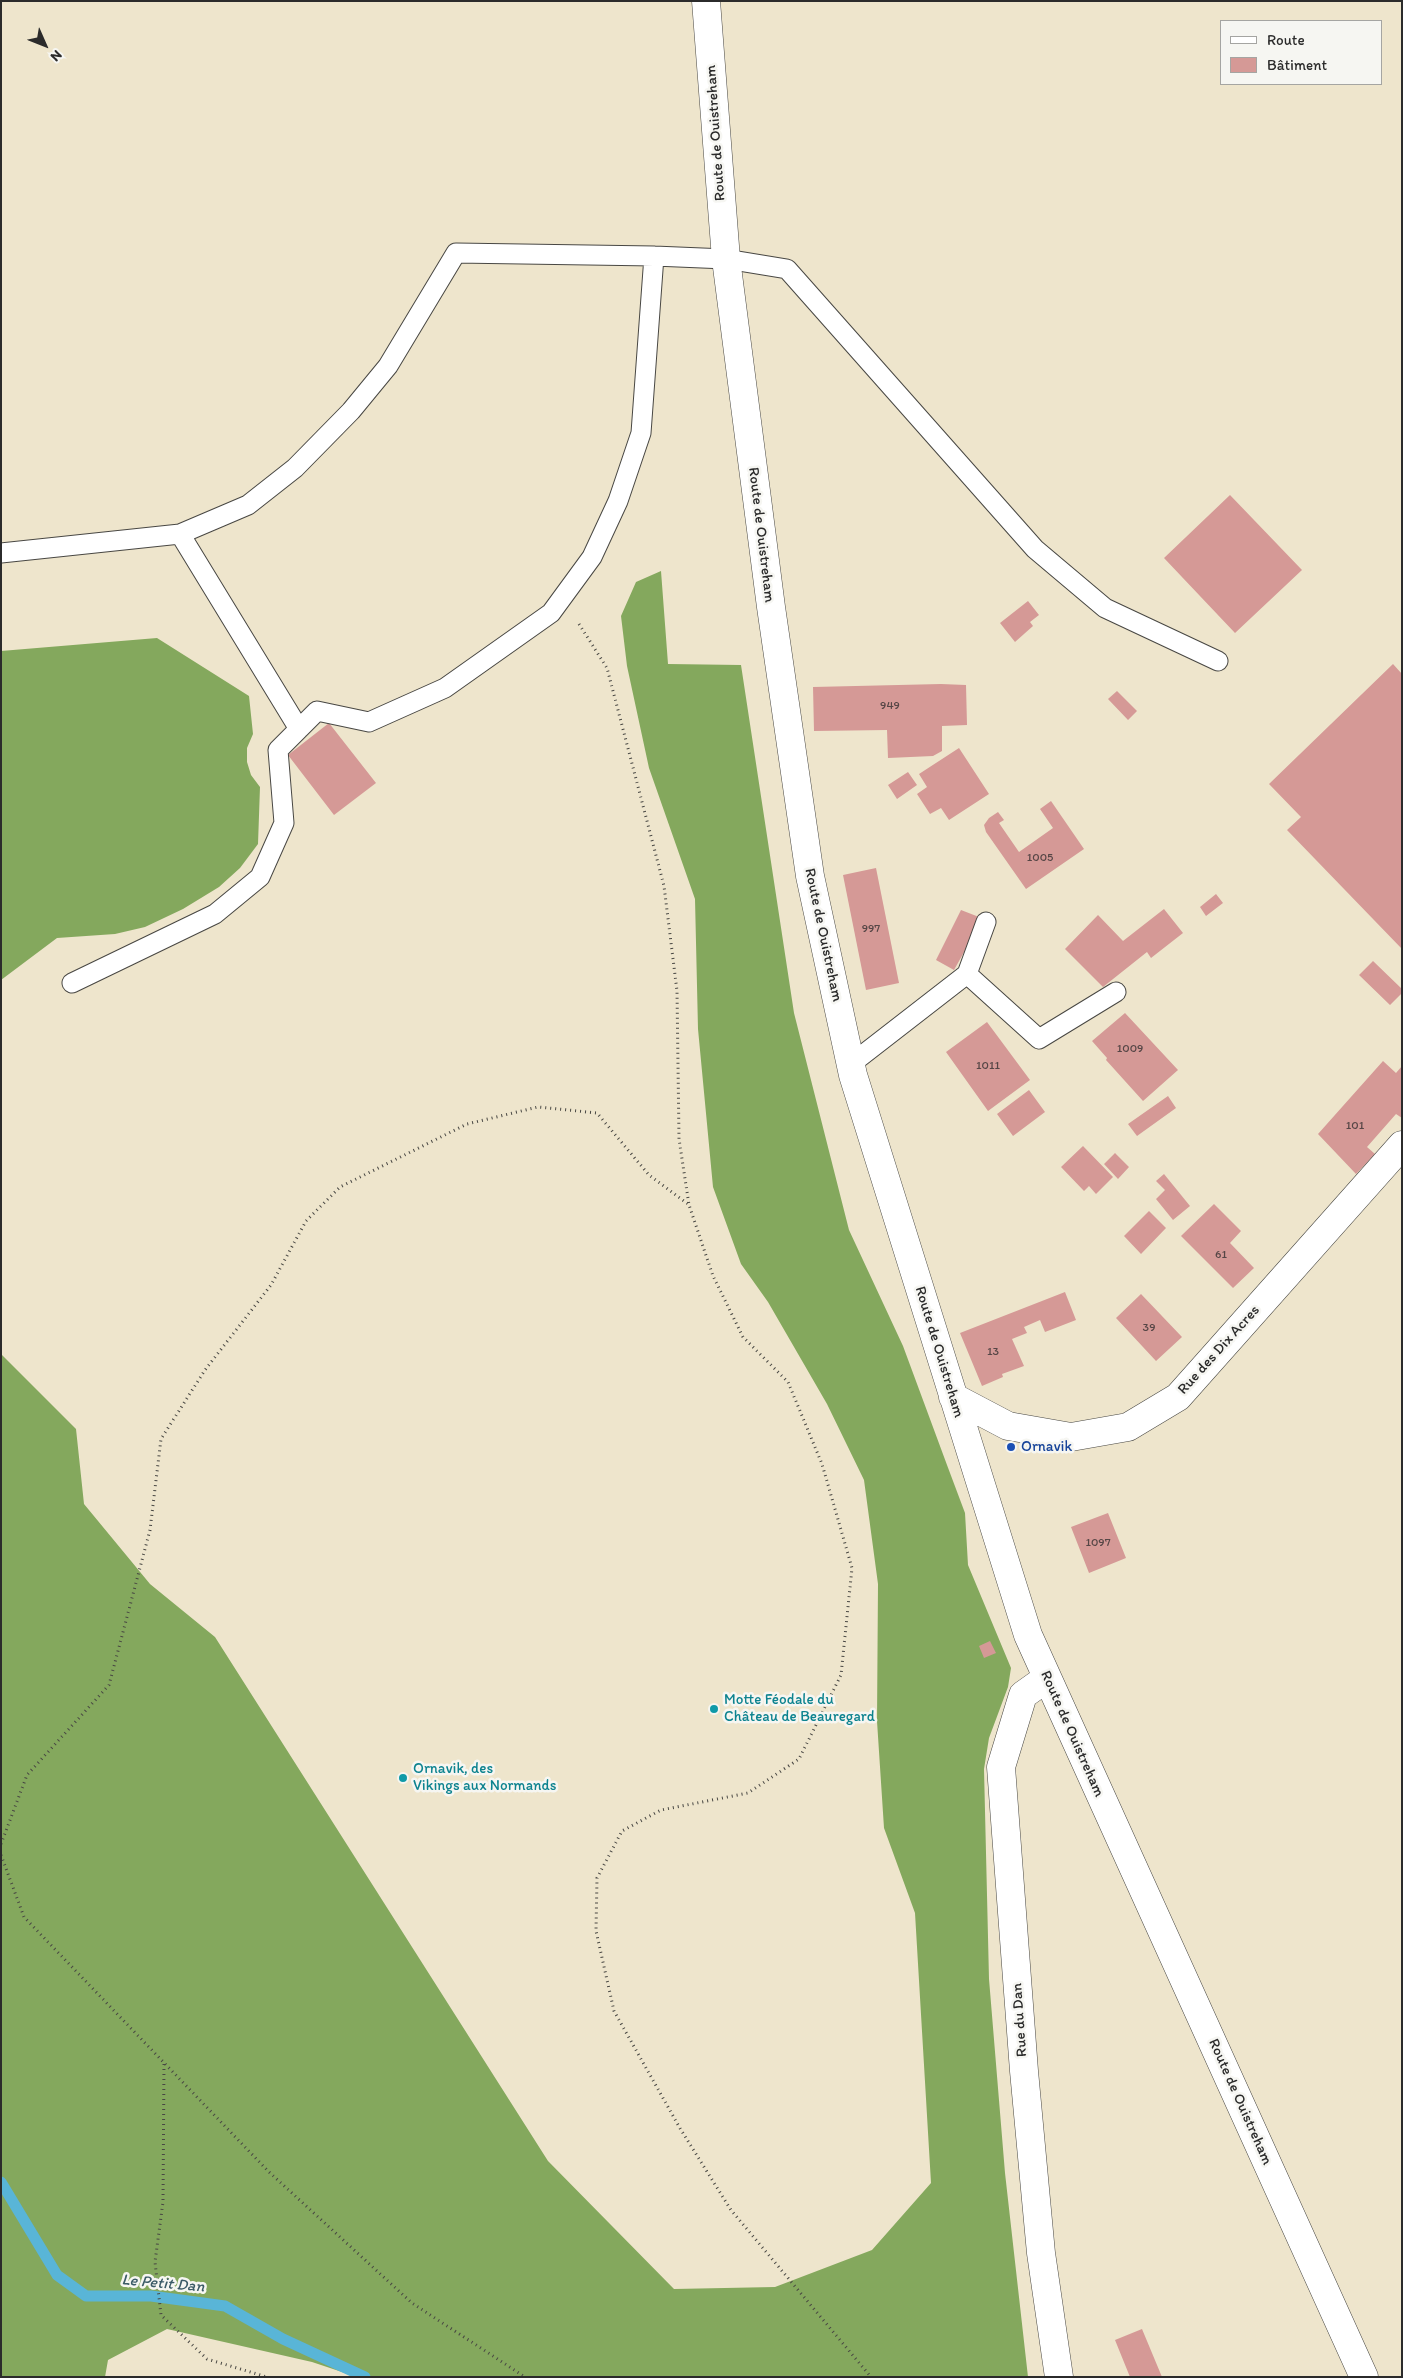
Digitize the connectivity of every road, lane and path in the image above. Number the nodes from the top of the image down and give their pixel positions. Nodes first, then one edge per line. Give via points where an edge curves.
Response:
1 (706, 1) edge
2 (654, 256) junction
3 (726, 259) junction
4 (180, 534) junction
5 (1, 553) edge
6 (562, 598) junction
7 (1218, 661) dead end
8 (299, 729) junction
9 (986, 922) dead end
10 (967, 974) junction
11 (72, 983) dead end
12 (1116, 992) dead end
13 (851, 1064) junction
14 (1402, 1145) edge
15 (688, 1205) junction
16 (954, 1397) junction
17 (1047, 1678) junction
18 (1, 1844) edge
19 (1, 1856) edge
20 (164, 2063) junction
21 (267, 2377) edge
22 (525, 2377) edge
23 (871, 2377) edge
24 (1059, 2377) edge
25 (1364, 2377) edge

1 - 3 street, Route de Ouistreham
2 - 3 lane
2 - 4 lane via 456,253 388,366 295,468 248,505
2 - 6 lane via 641,433 618,501 592,557
3 - 7 lane via 787,269 1035,549 1105,608
3 - 13 street, Route de Ouistreham via 810,876
4 - 5 lane
4 - 8 lane
6 - 8 lane via 551,613 445,688 369,722 318,711
6 - 15 path via 607,668 664,886 678,992 679,1139
8 - 11 lane via 278,750 284,823 260,877 215,914
9 - 10 lane
10 - 12 lane via 1039,1039
10 - 13 lane
13 - 16 street, Route de Ouistreham
14 - 16 street, Rue des Dix Acres via 1178,1397 1128,1426 1071,1437 1008,1426
15 - 18 path via 649,1175 597,1113 538,1107 467,1124 340,1188 306,1221 271,1284 205,1370 161,1439 150,1530 109,1685 27,1775
15 - 23 path via 713,1276 743,1336 788,1382 822,1464 852,1568 841,1675 799,1758 748,1793 661,1810 622,1831 597,1878 596,1931 614,2011 681,2130 731,2210
16 - 17 street, Route de Ouistreham via 1028,1635
17 - 24 street, Rue du Dan via 1023,1695 1001,1767 1041,2253
17 - 25 street, Route de Ouistreham
19 - 20 path via 24,1917
20 - 21 path via 163,2202 155,2262 162,2315 207,2359
20 - 22 path via 269,2172 412,2303

